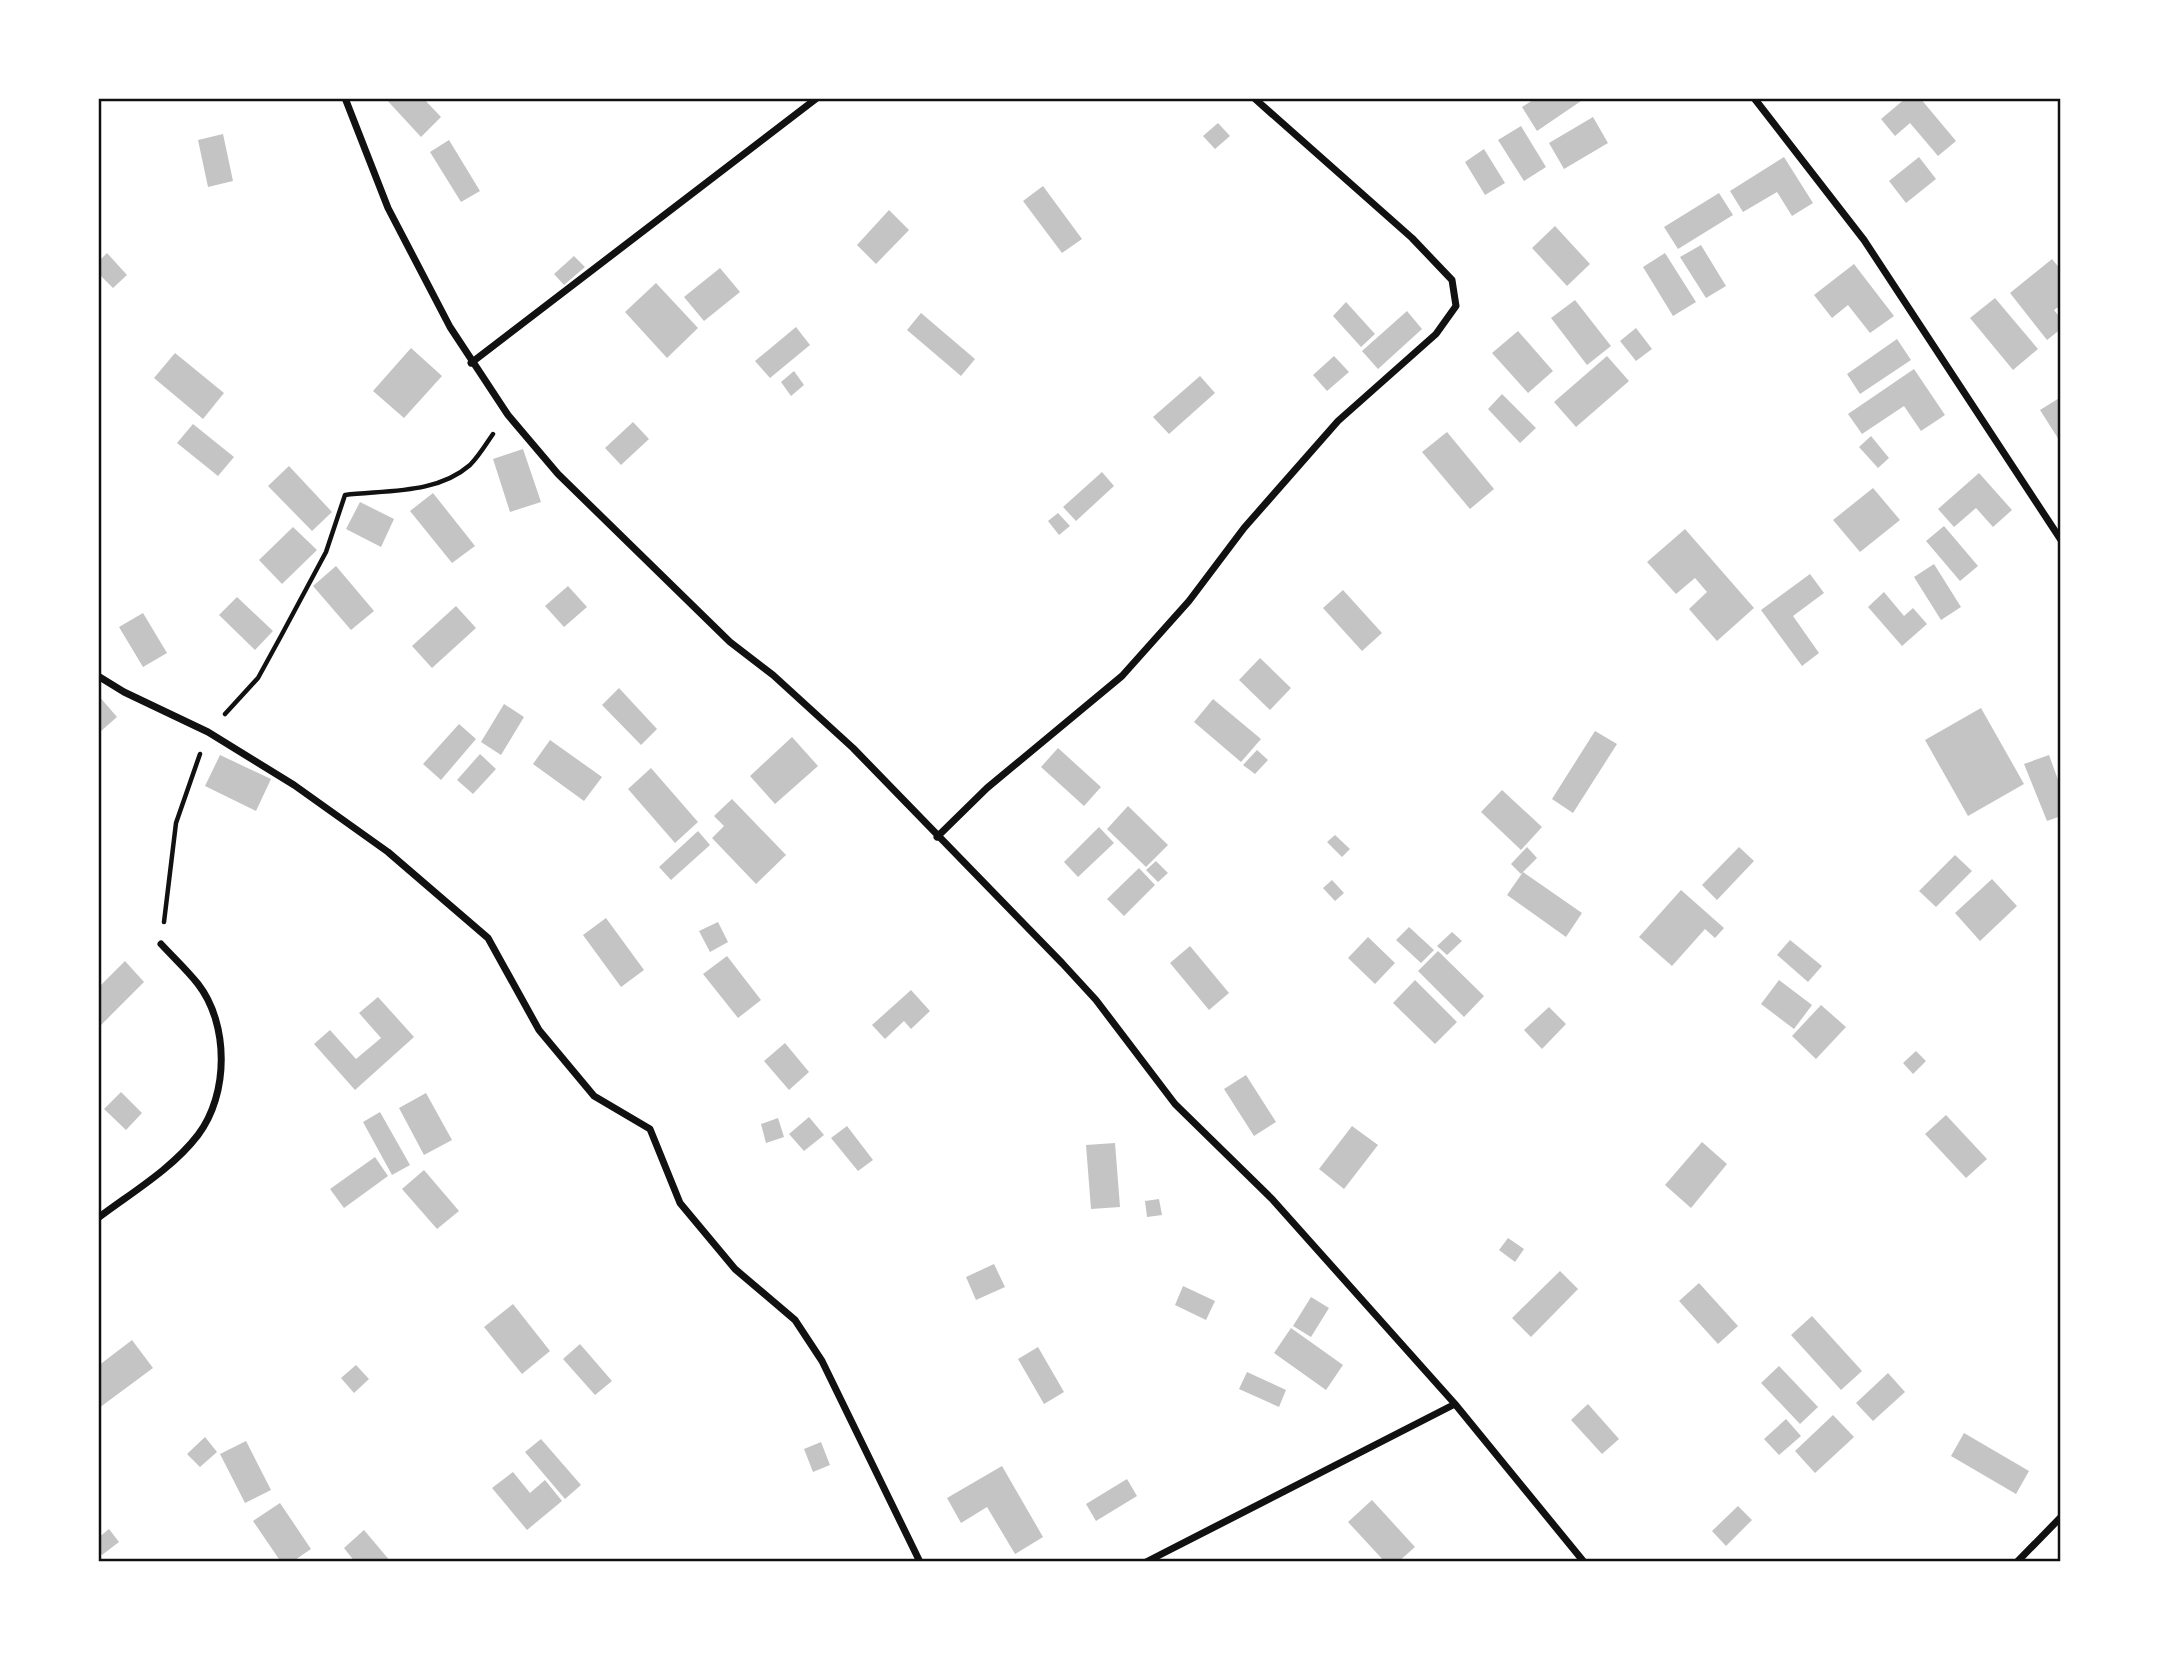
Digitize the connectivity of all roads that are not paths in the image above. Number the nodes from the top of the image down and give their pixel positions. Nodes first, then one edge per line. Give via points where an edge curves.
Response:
1 (345, 98) edge
2 (817, 98) edge
3 (1254, 98) edge
4 (1272, 98) edge
5 (1754, 98) edge
6 (1263, 106) junction
7 (471, 363) junction
8 (2061, 540) edge
9 (98, 676) edge
10 (937, 837) junction
11 (161, 944) road end
12 (98, 1218) edge
13 (1455, 1404) junction
14 (2061, 1517) edge
15 (920, 1562) edge
16 (1146, 1562) edge
17 (1584, 1562) edge
18 (2017, 1562) edge

1 - 7 street via 388,208
2 - 7 street
3 - 6 street
4 - 6 street
5 - 8 street via 1864,240
6 - 10 street via 1412,238 1452,280 1456,306 1436,334 1338,421 1122,676 987,788
7 - 10 street via 558,474 730,642 774,675 853,748
9 - 15 street via 208,732 294,785 388,852 488,938 539,1030 594,1096 650,1129 680,1203 735,1269 795,1320 822,1360
10 - 13 street via 1062,962 1175,1104 1272,1199
11 - 12 street via 199,985 219,1027 220,1087 198,1135 155,1176
13 - 16 street
13 - 17 street
14 - 18 street

